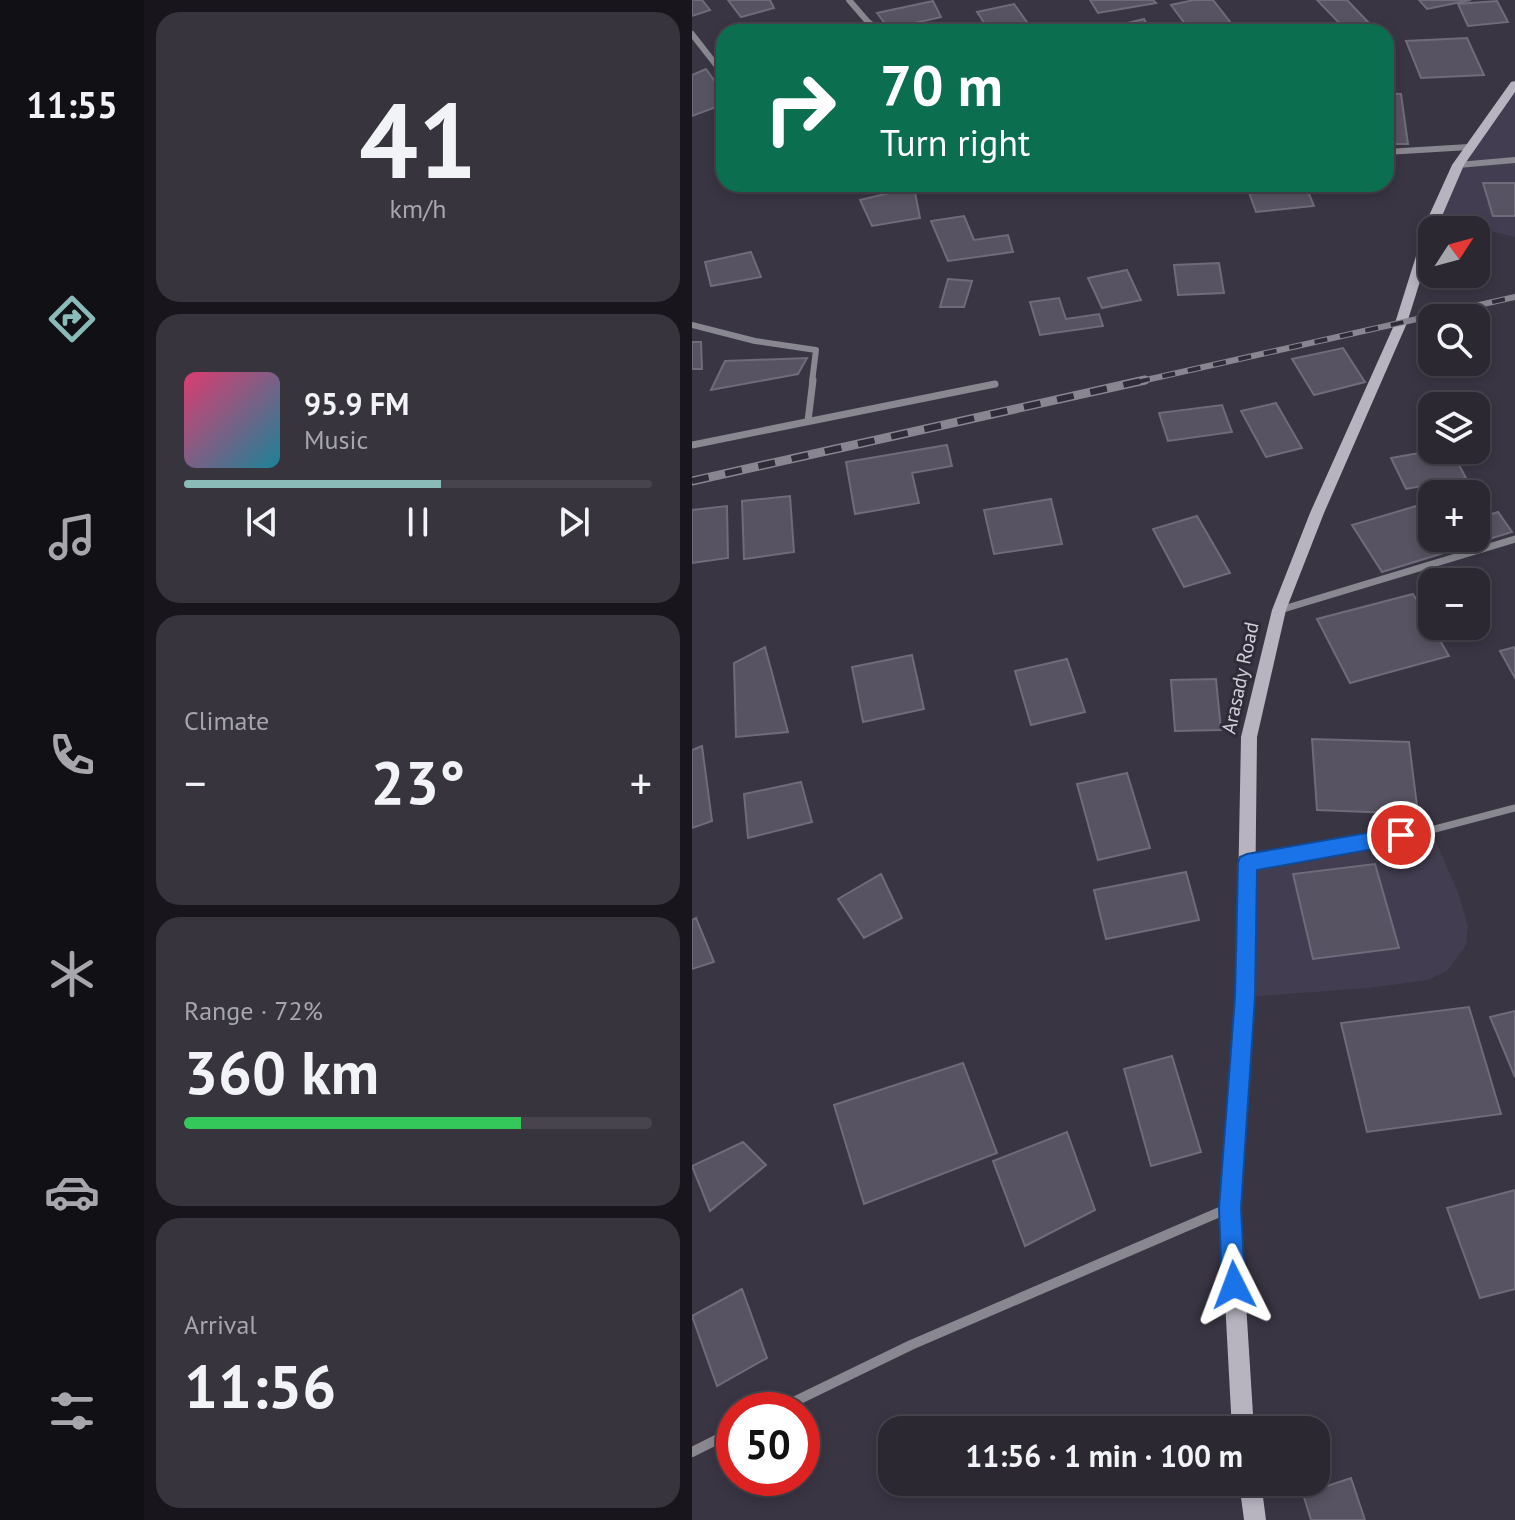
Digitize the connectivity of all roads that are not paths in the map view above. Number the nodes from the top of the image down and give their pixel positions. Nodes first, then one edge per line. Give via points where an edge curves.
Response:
1 (849, 0) edge
2 (871, 24) edge
3 (692, 34) edge
4 (716, 65) edge
5 (1515, 84) edge
6 (1469, 147) junction
7 (1394, 152) edge
8 (1515, 160) edge
9 (1458, 165) junction
10 (692, 325) edge
11 (995, 384) dead end
12 (808, 421) junction
13 (692, 445) edge
14 (1515, 539) edge
15 (1279, 610) junction
16 (1515, 808) edge
17 (1247, 863) junction
18 (1230, 1208) junction
19 (814, 1392) edge
20 (1242, 1416) edge
21 (716, 1440) edge
22 (692, 1452) edge
23 (1252, 1496) edge
24 (1255, 1520) edge

1 - 2 street
3 - 4 street
5 - 6 main road, Arasady Road
6 - 7 street
6 - 9 main road, Arasady Road
8 - 9 street
9 - 15 main road, Arasady Road via 1434,218 1401,323
10 - 12 street via 816,350
11 - 12 street
12 - 13 street
14 - 15 street
15 - 17 main road, Arasady Road via 1249,737
16 - 17 street via 1431,830
17 - 18 main road, Arasady Road via 1245,997
18 - 19 street
18 - 20 main road, Arasady Road
21 - 22 street
23 - 24 main road

